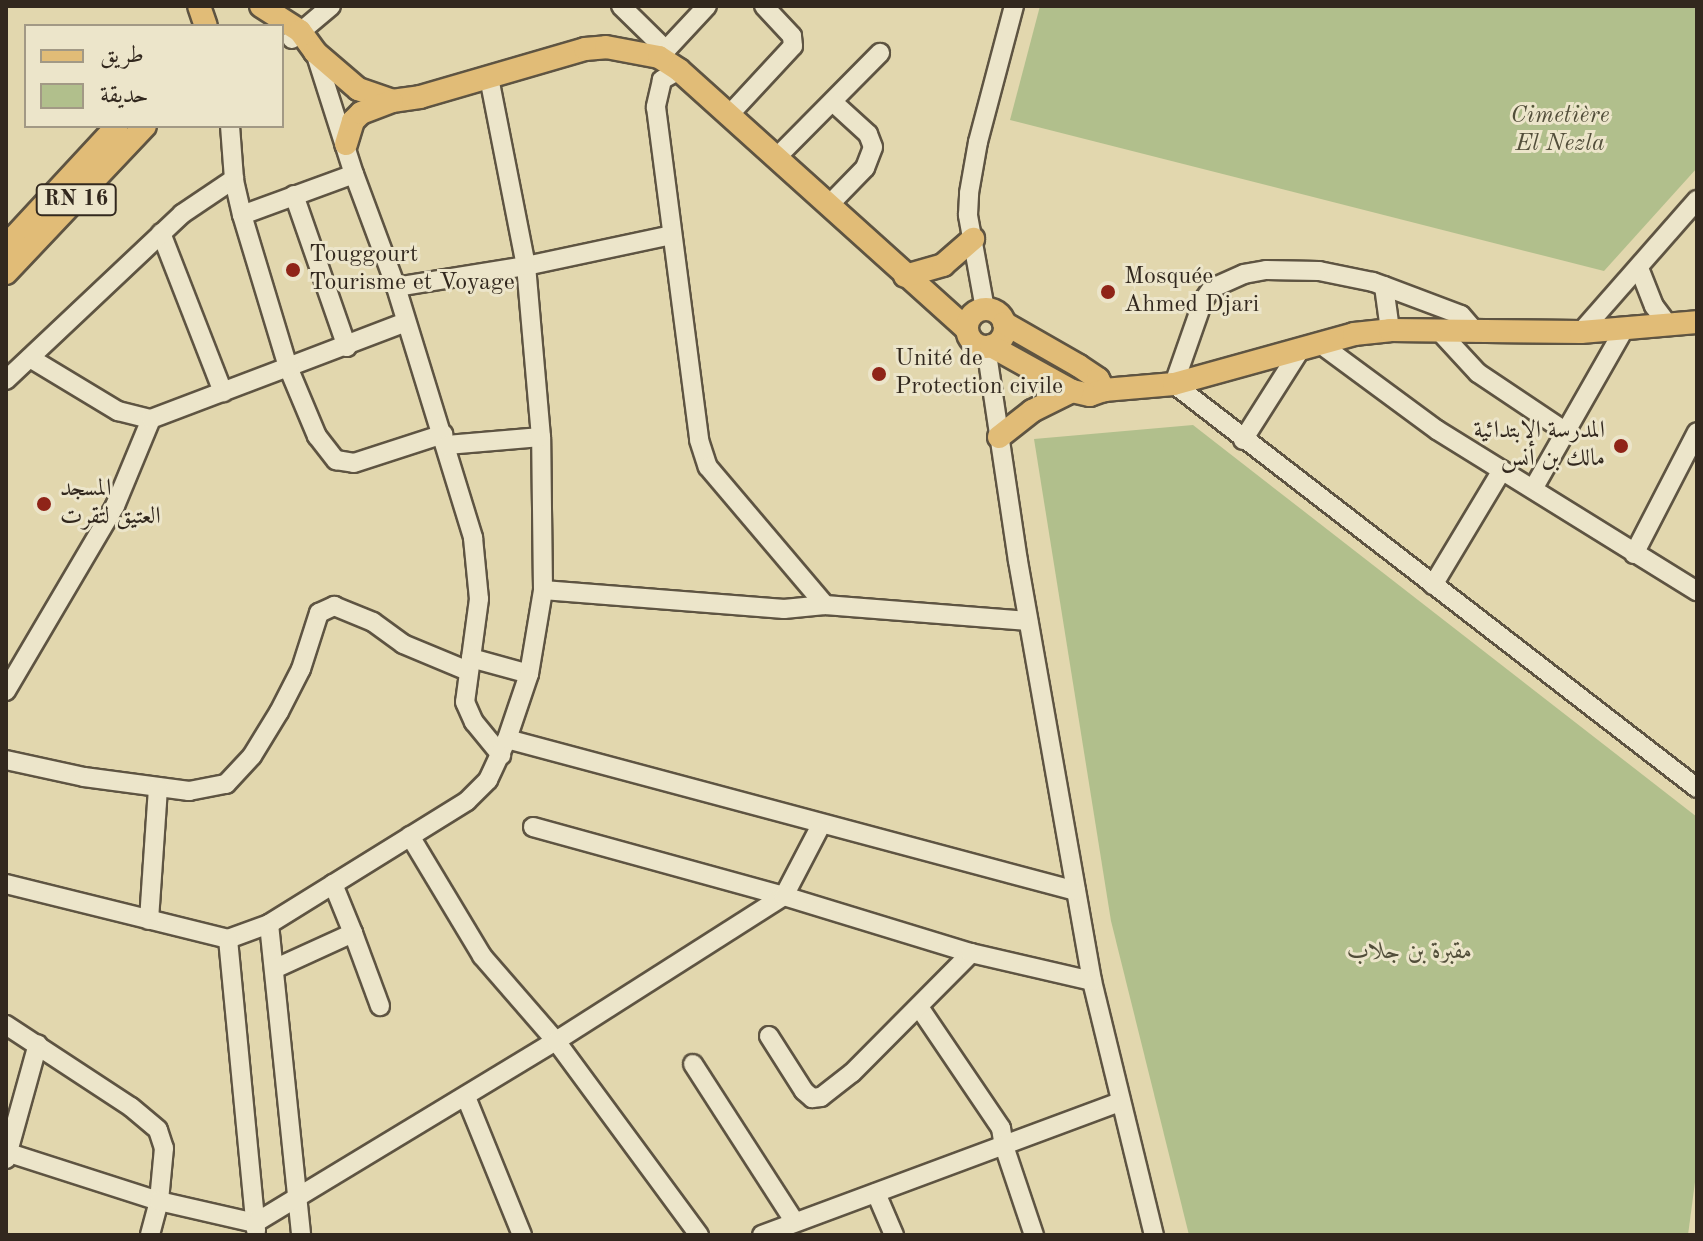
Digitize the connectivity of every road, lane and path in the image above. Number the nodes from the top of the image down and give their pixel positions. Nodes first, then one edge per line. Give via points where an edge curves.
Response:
1 (259, 6) edge
2 (331, 6) edge
3 (621, 6) edge
4 (707, 6) edge
5 (764, 6) edge
6 (1014, 6) edge
7 (280, 24) edge
8 (299, 40) edge
9 (880, 53) dead end
10 (663, 54) junction
11 (679, 70) junction
12 (489, 77) junction
13 (392, 101) junction
14 (833, 102) junction
15 (729, 115) junction
16 (115, 128) edge
17 (143, 128) edge
18 (230, 128) edge
19 (346, 144) junction
20 (776, 158) junction
21 (354, 174) junction
22 (234, 179) junction
23 (294, 195) junction
24 (1697, 200) edge
25 (828, 206) junction
26 (242, 215) junction
27 (161, 233) junction
28 (672, 235) junction
29 (973, 239) junction
30 (6, 246) edge
31 (526, 266) junction
32 (1639, 268) junction
33 (6, 273) edge
34 (905, 276) junction
35 (1384, 286) junction
36 (396, 287) junction
37 (985, 309) junction
38 (406, 322) junction
39 (1666, 322) junction
40 (1697, 322) edge
41 (1004, 323) junction
42 (966, 328) junction
43 (1625, 328) junction
44 (1390, 330) junction
45 (1440, 332) junction
46 (1476, 332) junction
47 (1581, 332) junction
48 (1311, 345) junction
49 (347, 347) junction
50 (989, 347) junction
51 (30, 358) junction
52 (288, 367) junction
53 (6, 380) edge
54 (1174, 384) junction
55 (1104, 390) junction
56 (1072, 391) junction
57 (223, 392) junction
58 (151, 419) junction
59 (1566, 432) junction
60 (1697, 432) edge
61 (541, 437) junction
62 (999, 437) junction
63 (445, 439) junction
64 (1243, 440) junction
65 (1502, 470) junction
66 (1533, 489) junction
67 (1634, 554) junction
68 (1433, 585) junction
69 (543, 590) junction
70 (1697, 591) edge
71 (825, 605) junction
72 (1028, 621) junction
73 (470, 664) junction
74 (529, 674) junction
75 (6, 691) edge
76 (504, 747) junction
77 (6, 760) edge
78 (158, 787) junction
79 (1697, 788) edge
80 (821, 825) junction
81 (533, 827) dead end
82 (410, 836) junction
83 (6, 884) edge
84 (333, 884) junction
85 (1076, 891) junction
86 (784, 896) junction
87 (149, 920) junction
88 (269, 924) junction
89 (353, 933) junction
90 (228, 939) junction
91 (971, 953) junction
92 (274, 969) junction
93 (1092, 981) junction
94 (380, 1006) dead end
95 (919, 1007) junction
96 (6, 1025) edge
97 (769, 1036) dead end
98 (556, 1041) junction
99 (38, 1044) junction
100 (693, 1064) dead end
101 (466, 1097) junction
102 (1120, 1102) junction
103 (1004, 1146) junction
104 (7, 1155) edge
105 (876, 1193) junction
106 (298, 1195) junction
107 (159, 1201) junction
108 (795, 1222) junction
109 (256, 1229) edge
110 (150, 1235) edge
111 (301, 1235) edge
112 (522, 1235) edge
113 (699, 1235) edge
114 (762, 1235) edge
115 (894, 1235) edge
116 (1034, 1235) edge
117 (1154, 1235) edge

1 - 7 main road
2 - 8 street
3 - 10 street
4 - 10 street
5 - 15 street via 792,36 793,46
6 - 29 street via 973,166 968,215
8 - 13 main road via 358,89
8 - 19 street
9 - 14 street
10 - 11 main road
10 - 12 main road via 585,49
11 - 15 main road
11 - 28 street via 662,80 657,97
12 - 13 main road
12 - 31 street
13 - 19 main road via 361,113
14 - 20 street
14 - 25 street via 868,134 873,147 865,168
15 - 20 main road
16 - 30 main road, RN 16
17 - 33 main road, RN 16
18 - 22 street
19 - 21 street
20 - 25 main road
21 - 23 street
21 - 36 street
22 - 26 street
22 - 27 street
23 - 26 street
23 - 49 street
24 - 32 street
25 - 34 main road
26 - 52 street
27 - 51 street
27 - 57 street
28 - 31 street
28 - 71 street via 702,456
29 - 34 main road via 943,265
29 - 37 street
31 - 36 street
31 - 61 street
32 - 39 street
32 - 47 street
34 - 42 main road
35 - 44 street
35 - 46 street via 1461,315
35 - 54 street via 1319,271 1266,270 1225,280 1203,301
36 - 38 street
37 - 41 main road via 997,312
37 - 42 main road via 973,313
38 - 49 street
38 - 63 street
39 - 40 main road
39 - 43 main road
41 - 50 main road via 1001,340
41 - 55 main road via 1079,366
42 - 50 main road via 974,343
43 - 47 main road
43 - 59 street
44 - 45 main road
44 - 48 main road
45 - 46 main road
45 - 59 street via 1478,373
46 - 47 main road
48 - 54 main road
48 - 64 street
48 - 65 street
49 - 52 street
50 - 56 main road
50 - 62 street
51 - 53 street
51 - 58 street via 118,411
52 - 57 street
52 - 63 street via 317,436 336,460 354,463
54 - 55 main road
54 - 64 street
55 - 56 main road via 1090,395
56 - 62 main road via 1032,411
57 - 58 street
58 - 75 street via 115,506
59 - 66 street
60 - 67 street
61 - 63 street
61 - 69 street
62 - 72 street
63 - 73 street via 478,560
64 - 68 street
65 - 66 street
65 - 68 street
66 - 67 street
67 - 70 street
68 - 79 street
69 - 71 street via 784,609
69 - 74 street
71 - 72 street
72 - 85 street
73 - 74 street
73 - 76 street via 465,685 468,713
73 - 78 street via 403,644 347,610 325,609 279,712 239,773 213,788
74 - 76 street
76 - 80 street
76 - 82 street via 477,793
77 - 78 street
78 - 87 street
80 - 85 street
80 - 86 street
81 - 86 street
82 - 84 street
82 - 98 street via 482,956
83 - 87 street
84 - 88 street
84 - 89 street
85 - 93 street
86 - 91 street
86 - 98 street
87 - 90 street
88 - 90 street
88 - 92 street
89 - 92 street
89 - 94 street
90 - 109 street
91 - 93 street
91 - 95 street
92 - 106 street
93 - 102 street
95 - 97 street via 852,1073 817,1098 804,1091
95 - 103 street via 997,1120
96 - 99 street
98 - 101 street
98 - 113 street
99 - 104 street
99 - 107 street via 158,1130 164,1148
100 - 108 street
101 - 106 street
101 - 112 street
102 - 103 street
102 - 117 street
103 - 105 street
103 - 116 street
104 - 107 street
105 - 108 street
105 - 115 street
106 - 109 street
106 - 111 street
107 - 109 street
107 - 110 street
108 - 114 street

